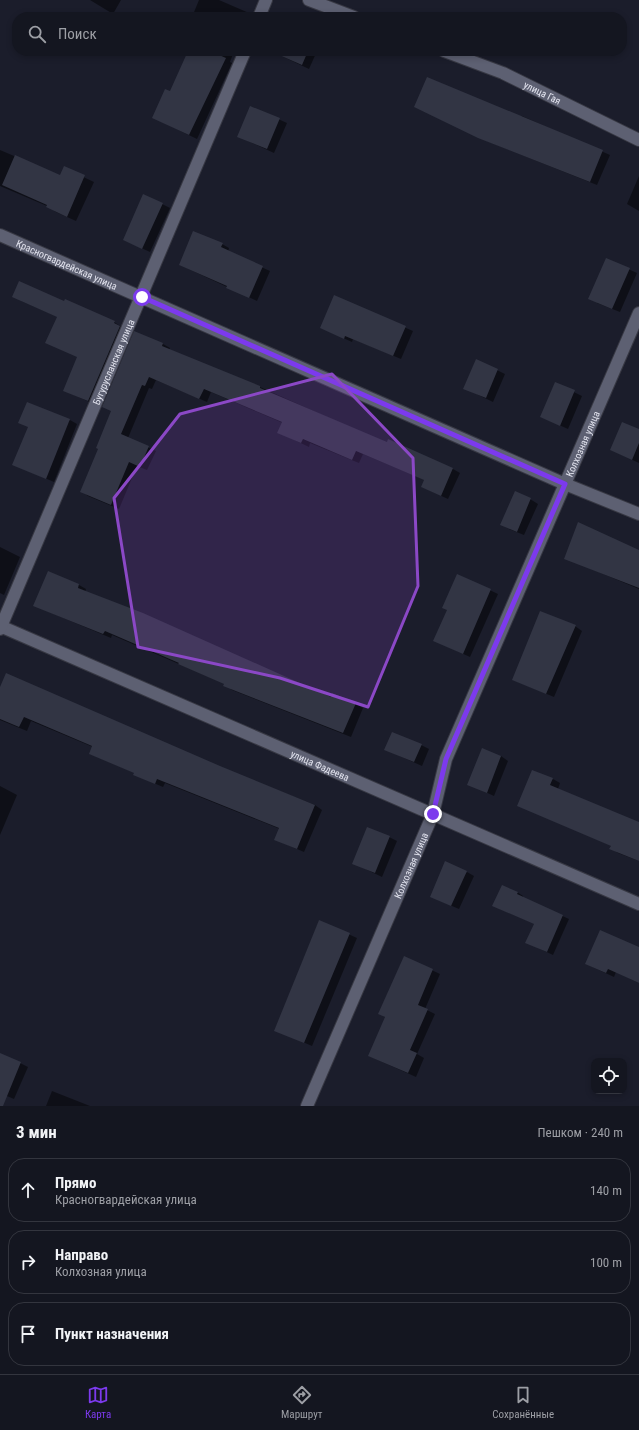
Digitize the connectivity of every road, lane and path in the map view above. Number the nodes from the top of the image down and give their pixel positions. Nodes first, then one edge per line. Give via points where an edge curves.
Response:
1 (266, 0) edge
2 (309, 0) edge
3 (261, 12) edge
4 (341, 12) edge
5 (243, 56) edge
6 (457, 56) edge
7 (639, 140) edge
8 (0, 235) edge
9 (142, 297) junction
10 (639, 314) edge
11 (565, 484) junction
12 (639, 514) edge
13 (0, 627) edge
14 (433, 814) junction
15 (639, 904) edge
16 (307, 1106) edge

1 - 3 street
2 - 4 street
5 - 9 street, Бугурусланская улица
6 - 7 street, улица Гая via 503,73
8 - 9 street, Красногвардейская улица
9 - 11 street, Красногвардейская улица
9 - 13 street, Бугурусланская улица
10 - 11 street, Колхозная улица
11 - 12 street, Красногвардейская улица
11 - 14 street, Колхозная улица via 446,759
13 - 14 street, улица Фадеева
14 - 15 street, улица Фадеева
14 - 16 street, Колхозная улица

